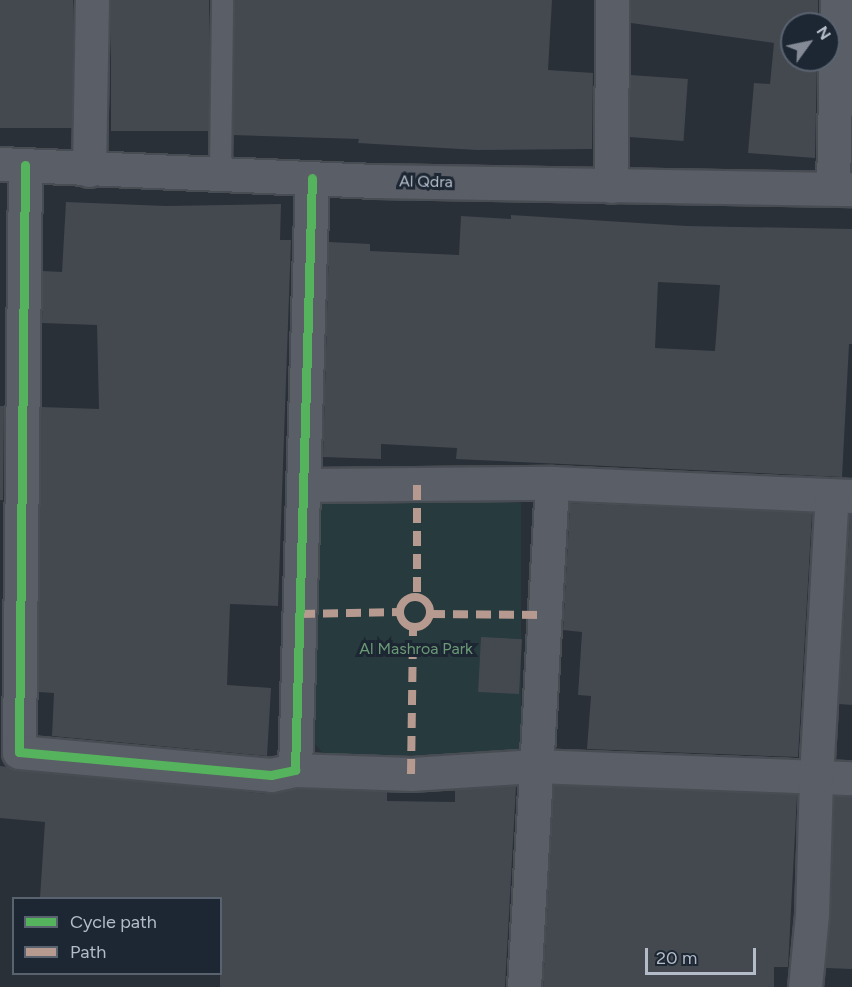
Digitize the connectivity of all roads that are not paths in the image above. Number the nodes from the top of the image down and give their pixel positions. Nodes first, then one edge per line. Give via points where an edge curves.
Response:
1 (93, 0) edge
2 (222, 0) edge
3 (612, 0) edge
4 (837, 0) edge
5 (13, 165) edge
6 (89, 170) junction
7 (220, 171) junction
8 (312, 178) junction
9 (611, 186) junction
10 (842, 188) edge
11 (552, 483) junction
12 (303, 485) junction
13 (842, 495) edge
14 (8, 725) edge
15 (536, 766) junction
16 (295, 770) junction
17 (816, 777) junction
18 (852, 778) edge
19 (524, 987) edge
20 (805, 987) edge

1 - 6 street
2 - 7 lane
3 - 9 street
4 - 10 street
5 - 6 street, Al Qdra
5 - 14 street via 22,639
6 - 7 street, Al Qdra
7 - 8 street, Al Qdra
8 - 9 street, Al Qdra
8 - 12 street
9 - 10 street, Al Qdra
11 - 12 street
11 - 13 street
11 - 15 street
12 - 16 street
13 - 17 street
14 - 16 street via 19,752 271,776
15 - 16 street via 411,774
15 - 17 street
15 - 19 street
17 - 18 street
17 - 20 street via 812,914

